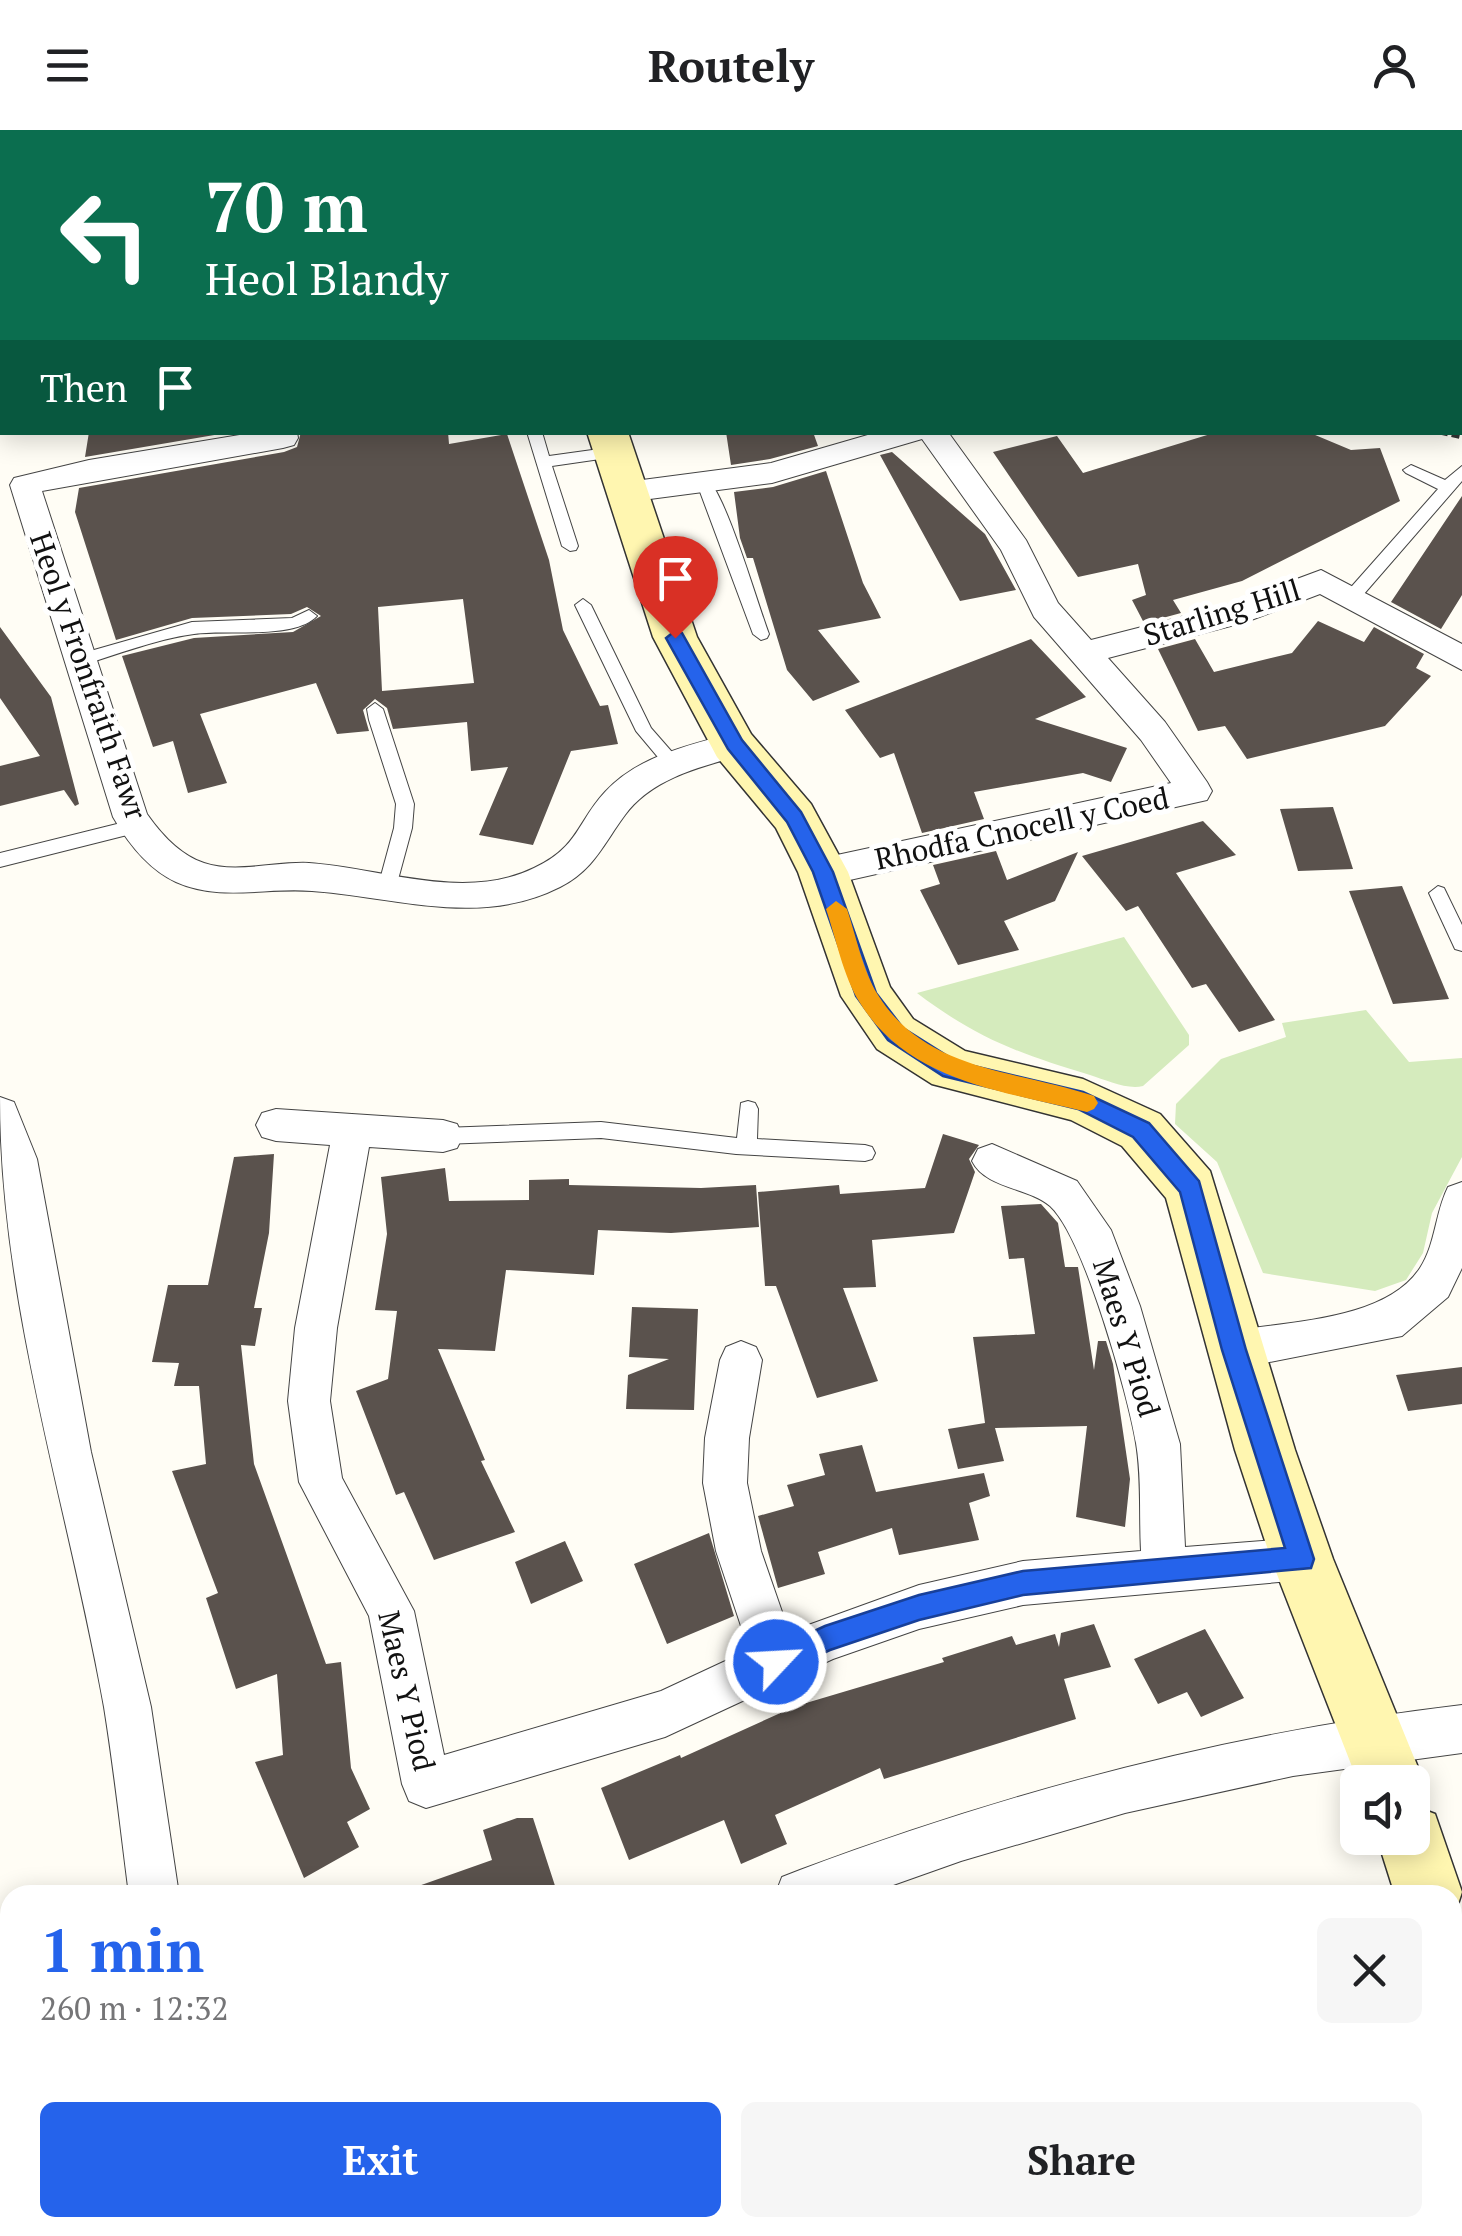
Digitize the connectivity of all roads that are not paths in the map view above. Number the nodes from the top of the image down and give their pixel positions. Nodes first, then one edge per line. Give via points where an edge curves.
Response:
1 (282, 435) edge
2 (535, 435) edge
3 (904, 435) edge
4 (934, 435) edge
5 (616, 459) edge
6 (544, 462) junction
7 (1411, 470) dead end
8 (1462, 471) edge
9 (704, 481) junction
10 (1447, 486) junction
11 (570, 546) dead end
12 (1351, 598) junction
13 (584, 605) dead end
14 (308, 616) dead end
15 (761, 634) dead end
16 (1084, 653) junction
17 (1462, 658) edge
18 (79, 660) junction
19 (375, 709) dead end
20 (734, 744) junction
21 (673, 764) junction
22 (137, 826) junction
23 (0, 860) edge
24 (823, 872) junction
25 (387, 886) junction
26 (1438, 893) dead end
27 (1462, 944) edge
28 (748, 1109) dead end
29 (0, 1113) edge
30 (276, 1125) dead end
31 (352, 1130) junction
32 (443, 1136) joint
33 (748, 1146) junction
34 (865, 1153) dead end
35 (992, 1161) dead end
36 (1462, 1199) edge
37 (1234, 1350) junction
38 (741, 1360) dead end
39 (1302, 1559) junction
40 (1164, 1571) junction
41 (776, 1662) junction
42 (1462, 1730) edge
43 (1382, 1760) edge
44 (1416, 1855) edge
45 (153, 1885) edge
46 (825, 1885) edge
47 (1426, 1885) edge

1 - 18 street, Heol y Fronfraith Fawr via 25,485
2 - 6 lane
3 - 9 street via 772,473
4 - 16 street, Rhodfa Cnocell y Coed via 1015,547 1045,608
5 - 6 lane
5 - 9 street
5 - 20 street via 675,638
6 - 11 lane
7 - 10 lane
8 - 10 lane
9 - 15 lane
10 - 12 lane
12 - 16 street, Starling Hill via 1322,581 1285,600
12 - 17 street, Starling Hill
13 - 21 lane via 644,731
14 - 18 lane via 295,624 192,628
16 - 24 street, Rhodfa Cnocell y Coed via 1153,731 1194,791
18 - 22 street, Heol y Fronfraith Fawr
19 - 25 lane via 378,736 404,794 405,819
20 - 21 street, Heol y Fronfraith Fawr
20 - 24 street via 794,818
21 - 25 street, Heol y Fronfraith Fawr via 614,804 594,838 546,879 508,894 462,896
22 - 23 lane
22 - 25 street, Heol y Fronfraith Fawr via 172,864 212,879 310,877
24 - 37 street via 867,996 895,1034 951,1069 1083,1101 1141,1130 1191,1188
26 - 27 lane
28 - 33 lane
29 - 45 street via 16,1158 69,1452 127,1707
30 - 31 street
31 - 32 street
31 - 41 street, Maes Y Piod via 309,1402 321,1482 391,1611 426,1784 665,1713
32 - 33 lane via 600,1130
33 - 34 lane
35 - 40 street, Maes Y Piod via 1063,1193 1091,1230 1158,1444
36 - 37 street via 1451,1250 1433,1284 1386,1323
37 - 39 street
38 - 41 street via 724,1479 733,1538
39 - 40 street, Maes Y Piod
39 - 43 street
40 - 41 street, Maes Y Piod via 1023,1583 919,1607
42 - 43 street
43 - 46 street via 1072,1802
44 - 47 street

